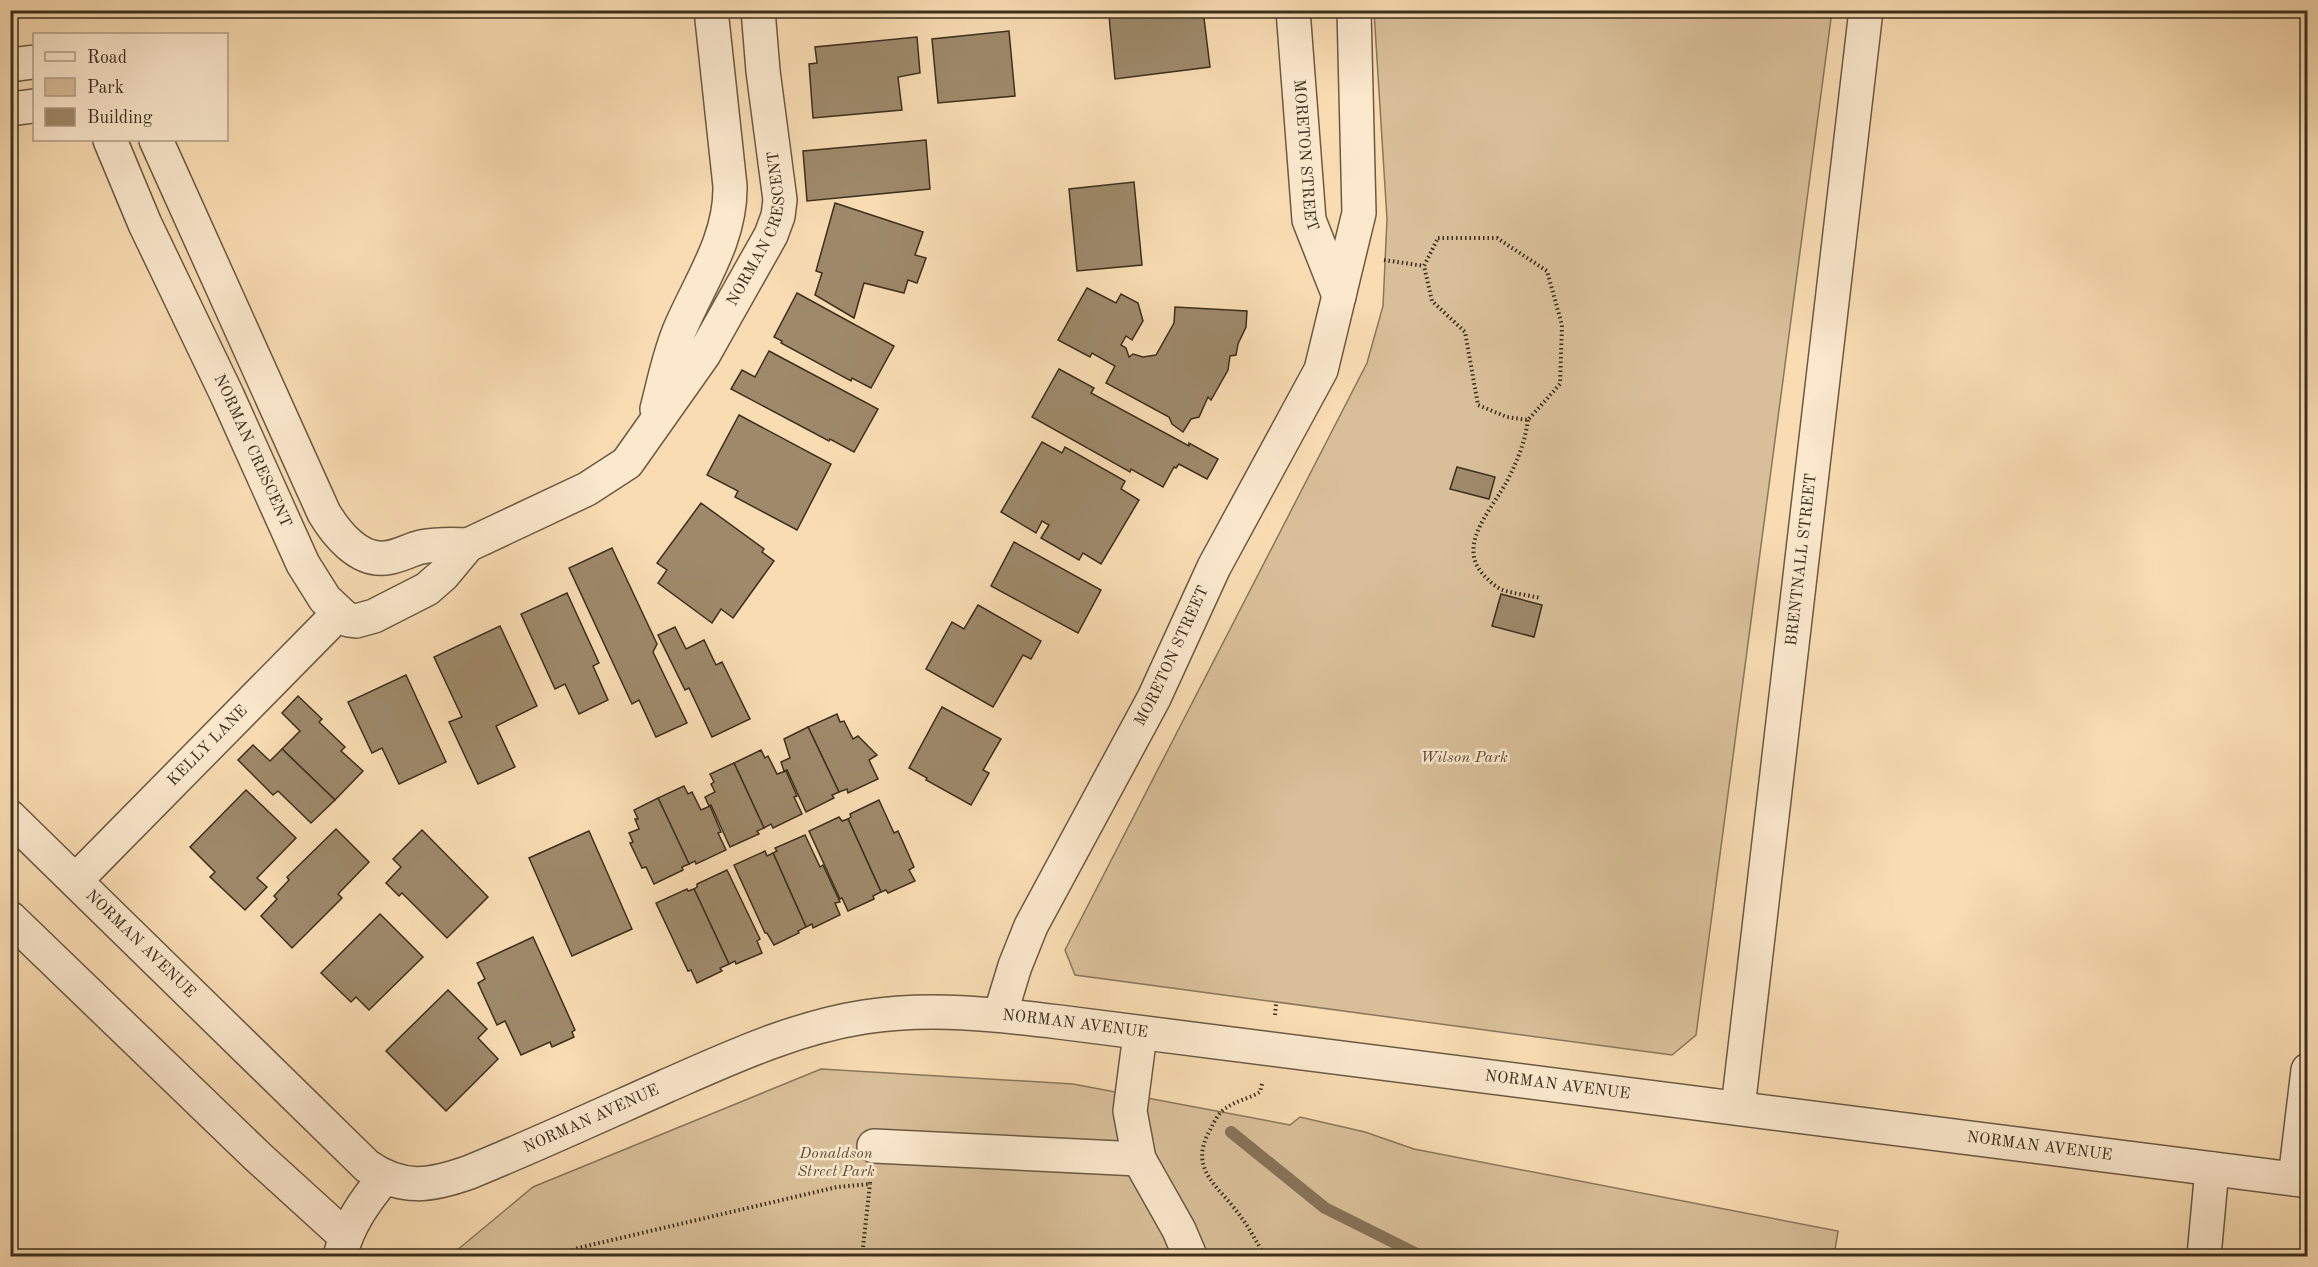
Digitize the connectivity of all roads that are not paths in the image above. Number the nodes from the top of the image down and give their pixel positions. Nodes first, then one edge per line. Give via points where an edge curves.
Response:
1 (711, 10) edge
2 (758, 10) edge
3 (1293, 10) edge
4 (1353, 10) edge
5 (1866, 10) edge
6 (33, 62) edge
7 (10, 65) edge
8 (33, 106) edge
9 (10, 109) edge
10 (110, 141) edge
11 (156, 141) edge
12 (1339, 296) junction
13 (654, 423) junction
14 (468, 545) junction
15 (339, 613) junction
16 (10, 817) edge
17 (76, 880) junction
18 (10, 918) edge
19 (1000, 1015) junction
20 (1140, 1034) junction
21 (2307, 1070) edge
22 (1738, 1108) junction
23 (874, 1146) road end
24 (1139, 1159) junction
25 (2212, 1169) junction
26 (384, 1178) junction
27 (2301, 1180) edge
28 (343, 1247) edge
29 (1191, 1257) edge
30 (2204, 1257) edge

1 - 13 street, NORMAN CRESCENT via 730,213 675,343
2 - 13 street, NORMAN CRESCENT via 780,200 778,216 771,236 717,333
3 - 12 street, MORETON STREET via 1309,220
4 - 12 street, MORETON STREET via 1359,213
5 - 22 street, BRENTNALL STREET
6 - 7 street
8 - 9 street
10 - 15 street, NORMAN CRESCENT via 303,564 320,593
11 - 14 street, NORMAN CRESCENT via 332,527 349,544 378,558 424,546
12 - 19 street, MORETON STREET via 1321,370 1214,567 1154,698 1030,926
13 - 14 street, NORMAN CRESCENT via 636,453 620,469 587,489
14 - 15 street, NORMAN CRESCENT via 442,575 418,594 361,621 348,620
15 - 17 street, KELLY LANE
16 - 17 street, NORMAN AVENUE
17 - 26 street, NORMAN AVENUE via 356,1156
18 - 28 street via 257,1156
19 - 20 street, NORMAN AVENUE
19 - 26 street, NORMAN AVENUE via 901,1012 825,1025 714,1065 442,1182 405,1184
20 - 22 street, NORMAN AVENUE
20 - 24 street via 1130,1112
21 - 27 street
22 - 25 street, NORMAN AVENUE
23 - 24 street
24 - 29 street
25 - 27 street, NORMAN AVENUE
25 - 30 street
26 - 28 street via 363,1205

